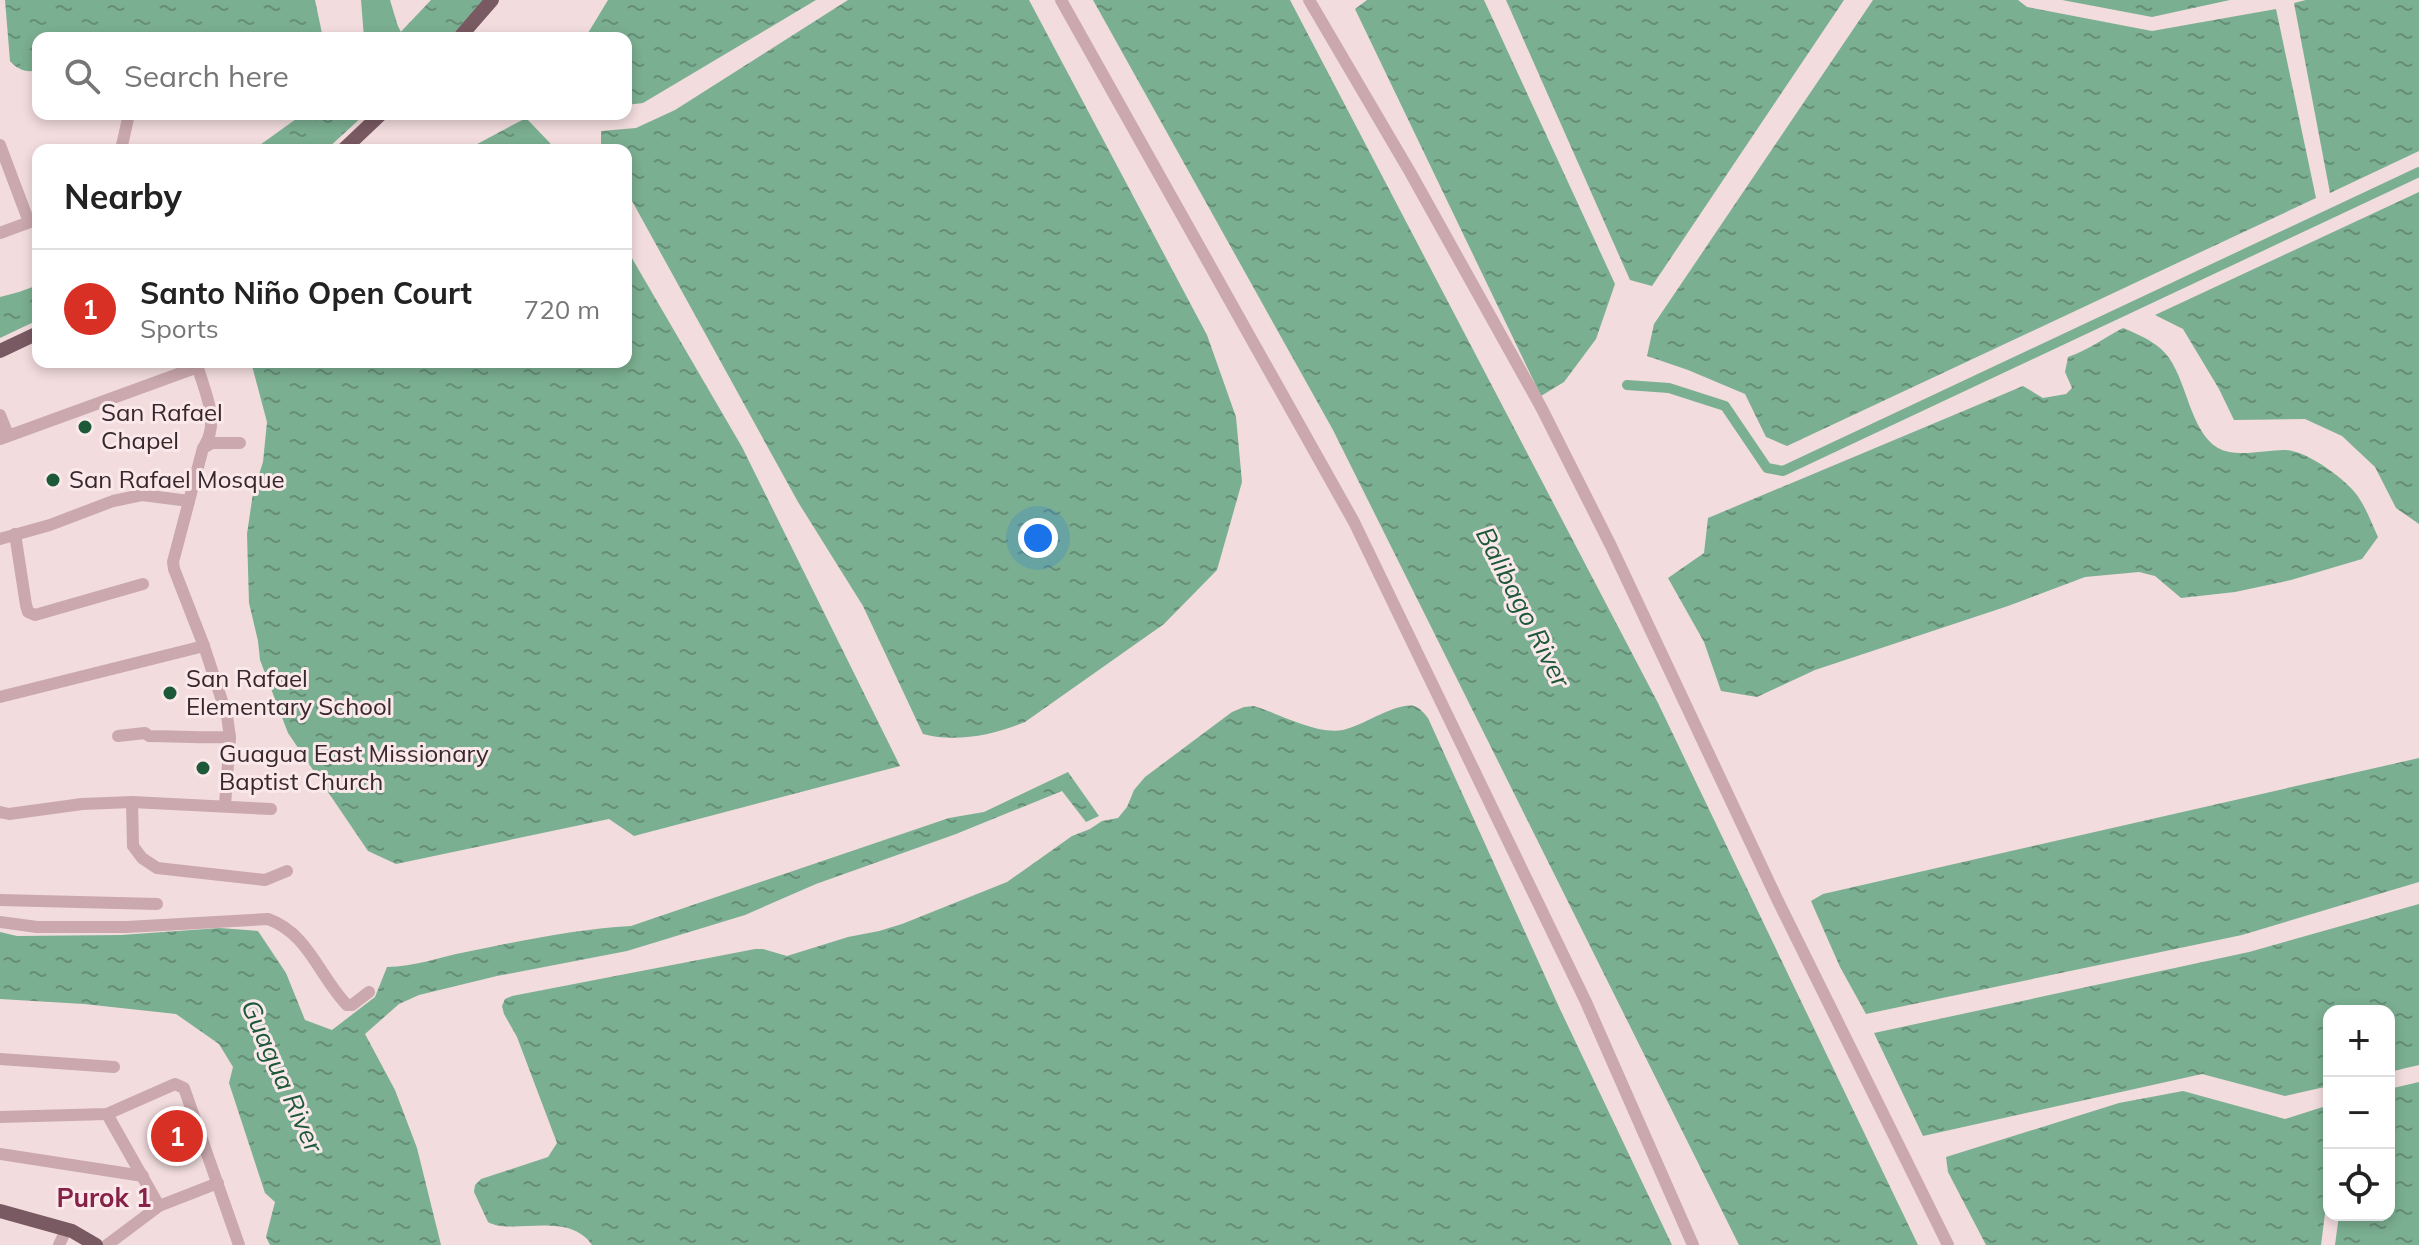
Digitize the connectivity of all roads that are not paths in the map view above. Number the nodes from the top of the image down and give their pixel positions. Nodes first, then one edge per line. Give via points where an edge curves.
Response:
1 (492, 0) edge
2 (1061, 0) edge
3 (1309, 0) edge
4 (464, 32) edge
5 (128, 120) edge
6 (375, 120) edge
7 (122, 144) edge
8 (349, 144) edge
9 (0, 145) edge
10 (3, 160) edge
11 (32, 216) edge
12 (32, 221) edge
13 (0, 233) edge
14 (32, 336) edge
15 (0, 351) edge
16 (0, 415) edge
17 (4, 437) edge
18 (240, 443) dead end
19 (205, 445) junction
20 (189, 501) junction
21 (15, 534) junction
22 (0, 539) edge
23 (143, 584) dead end
24 (204, 646) junction
25 (0, 697) edge
26 (118, 736) dead end
27 (230, 737) junction
28 (132, 802) junction
29 (225, 805) junction
30 (271, 809) dead end
31 (0, 812) edge
32 (287, 871) dead end
33 (0, 900) edge
34 (157, 904) dead end
35 (0, 922) edge
36 (369, 992) dead end
37 (0, 1059) edge
38 (114, 1067) dead end
39 (107, 1114) junction
40 (0, 1117) edge
41 (0, 1154) edge
42 (143, 1176) junction
43 (218, 1183) junction
44 (159, 1206) junction
45 (0, 1211) edge
46 (66, 1230) junction
47 (59, 1245) edge
48 (96, 1245) edge
49 (107, 1245) edge
50 (239, 1245) edge
51 (1693, 1245) edge
52 (1948, 1245) edge

1 - 4 main road
2 - 51 street via 1354,522 1586,1002
3 - 52 street via 1541,407
5 - 7 street
6 - 8 main road
9 - 10 street
10 - 11 street
12 - 13 street
14 - 15 main road
16 - 17 street
17 - 19 street via 195,368 212,415
18 - 19 street
19 - 20 street
20 - 21 street via 142,495
20 - 24 street via 173,562
21 - 22 street
21 - 23 street via 31,614
24 - 25 street
24 - 27 street
26 - 27 street
27 - 29 street
28 - 29 street
28 - 31 street
28 - 32 street via 133,846 157,868 265,880
29 - 30 street
33 - 34 street
35 - 36 street via 127,927 268,919 289,928 347,1005
37 - 38 street
39 - 40 street
39 - 42 street
39 - 43 street via 180,1085
41 - 42 street
42 - 44 street
43 - 44 street
43 - 50 street
44 - 49 street
45 - 46 main road
46 - 47 street
46 - 48 main road

